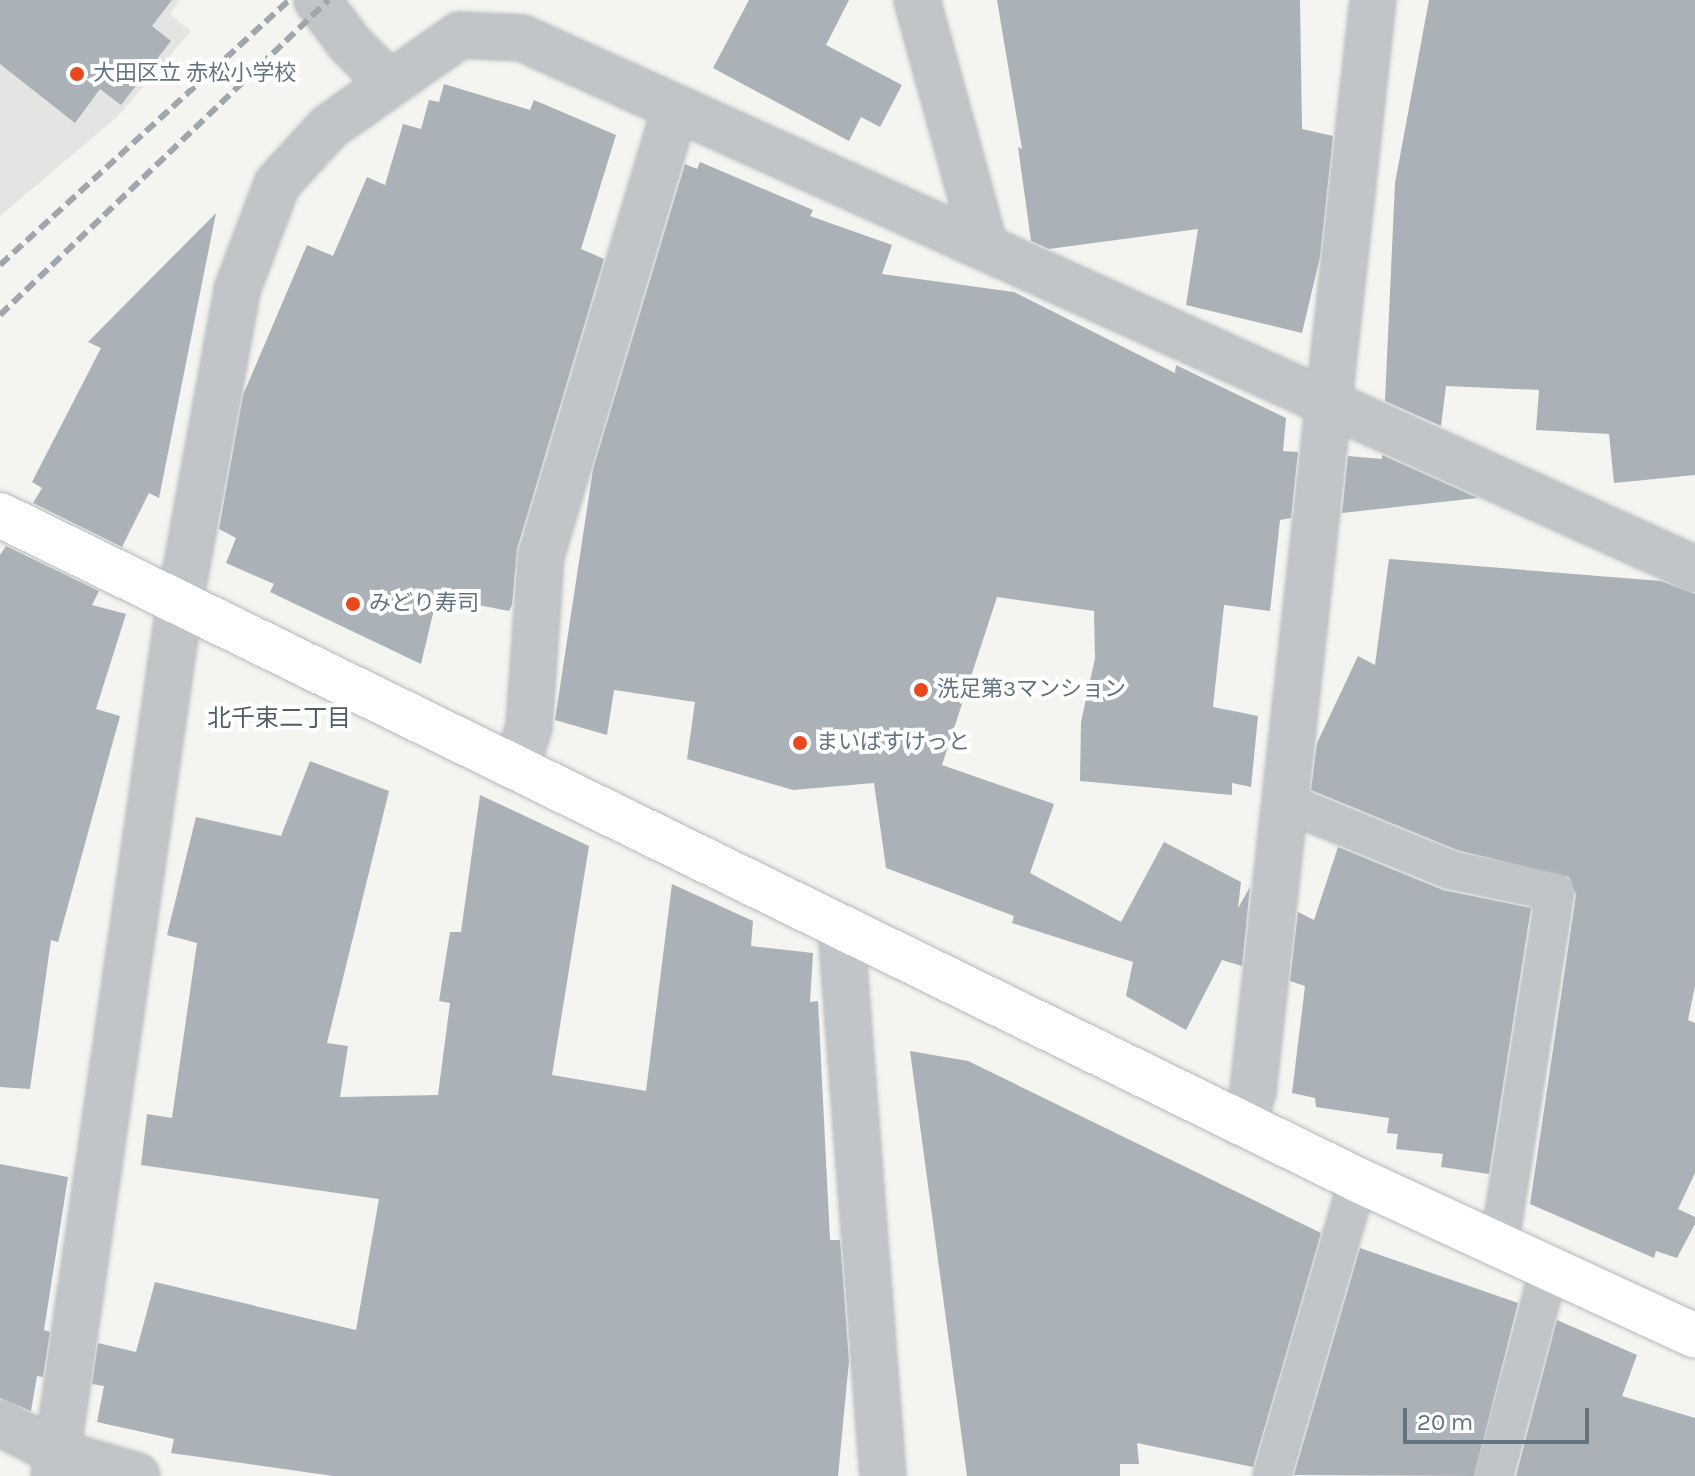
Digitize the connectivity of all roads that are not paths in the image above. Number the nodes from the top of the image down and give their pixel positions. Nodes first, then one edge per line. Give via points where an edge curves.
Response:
1 (317, 0) edge
2 (917, 0) edge
3 (1373, 0) edge
4 (387, 81) junction
5 (675, 109) junction
6 (985, 247) junction
7 (1325, 401) junction
8 (0, 515) edge
9 (1695, 569) edge
10 (180, 602) junction
11 (516, 768) junction
12 (1284, 802) junction
13 (841, 927) junction
14 (1242, 1124) junction
15 (1358, 1180) junction
16 (1499, 1245) junction
17 (1549, 1269) junction
18 (1695, 1336) edge
19 (0, 1423) edge
20 (56, 1464) edge
21 (137, 1476) edge
22 (883, 1476) edge
23 (1272, 1476) edge
24 (1494, 1476) edge

1 - 4 street
2 - 6 street
3 - 7 street
4 - 5 street via 460,35 522,38
4 - 10 street via 329,127 277,184 237,290
5 - 6 street
5 - 11 street via 541,556 529,727
6 - 7 street
7 - 9 street
7 - 12 street
8 - 10 street
10 - 11 street
10 - 20 street
11 - 13 street
12 - 14 street via 1253,1092
12 - 16 lane via 1451,870 1555,892
13 - 14 street
13 - 22 street
14 - 15 street
15 - 16 street
15 - 23 lane
16 - 17 street
17 - 18 street
17 - 24 lane
19 - 20 street
20 - 21 street

